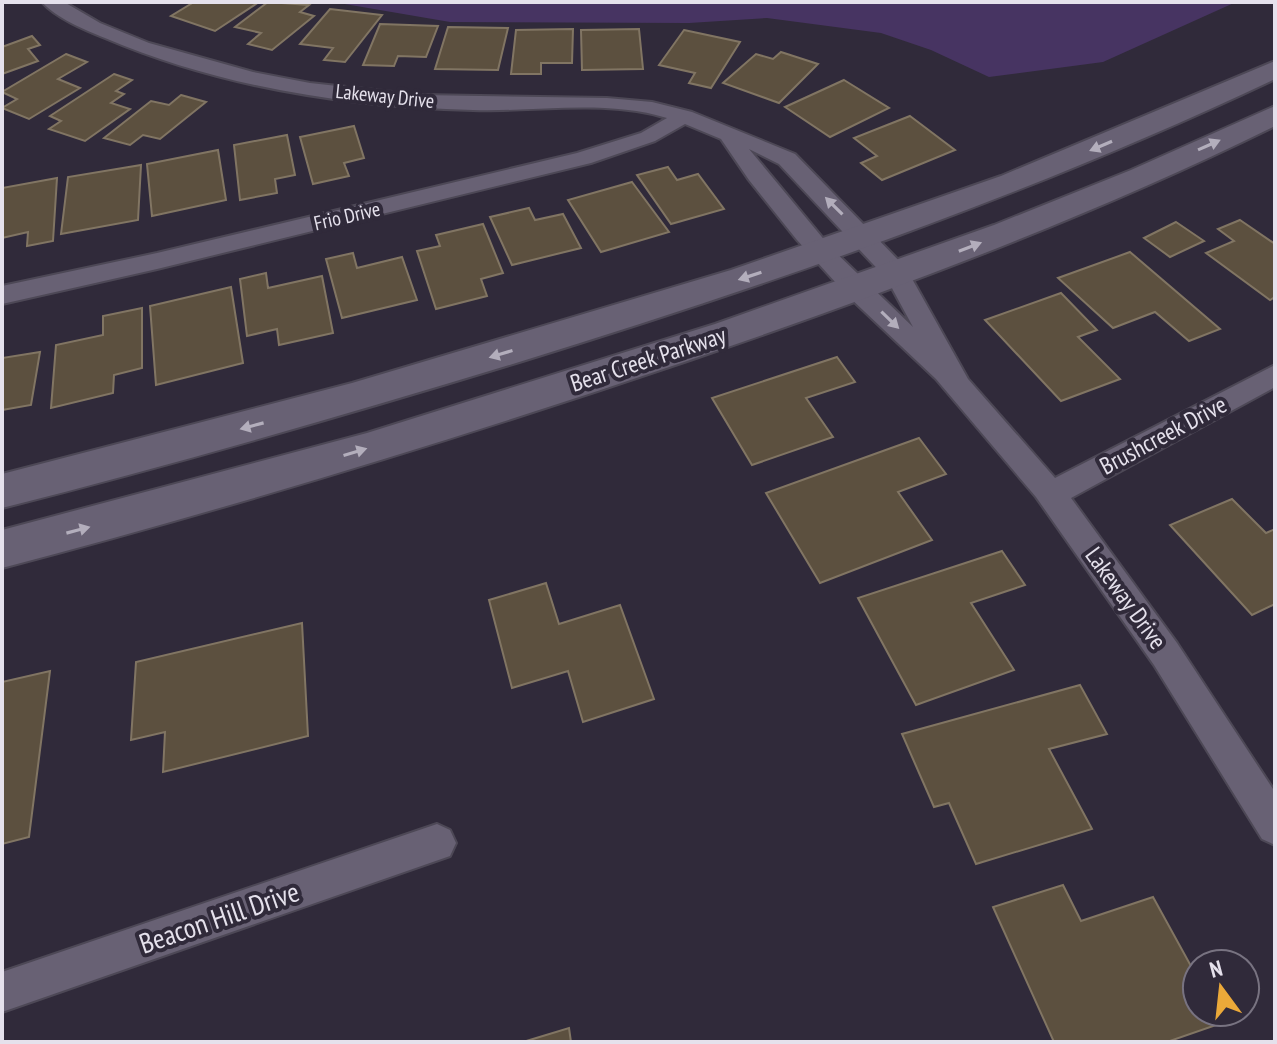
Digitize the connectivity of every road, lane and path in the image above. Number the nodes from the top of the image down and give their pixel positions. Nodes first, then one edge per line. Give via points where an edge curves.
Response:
1 (51, 2) edge
2 (1275, 69) edge
3 (1275, 115) edge
4 (685, 116) junction
5 (729, 135) junction
6 (866, 239) junction
7 (824, 252) junction
8 (897, 274) junction
9 (856, 289) junction
10 (2, 295) edge
11 (1275, 375) edge
12 (957, 384) junction
13 (2, 491) edge
14 (1051, 494) junction
15 (2, 549) edge
16 (1275, 826) edge
17 (437, 843) dead end
18 (2, 992) edge

1 - 4 street, Lakeway Drive via 162,53 264,81 401,99 622,106
2 -> 6 main road, Bear Creek Parkway via 1109,143
8 -> 3 main road, Bear Creek Parkway via 1022,227
4 - 5 street, Lakeway Drive
4 - 10 street, Frio Drive via 648,137 583,158
6 -> 5 street, Lakeway Drive via 787,159
5 - 7 street, Lakeway Drive
6 - 7 main road, Bear Creek Parkway
6 - 8 street, Lakeway Drive
7 - 9 street, Lakeway Drive
7 -> 13 main road, Bear Creek Parkway via 402,384
8 - 9 main road, Bear Creek Parkway
8 - 12 street, Lakeway Drive
9 -> 12 street, Lakeway Drive
15 -> 9 main road, Bear Creek Parkway via 450,423
11 - 14 street, Brushcreek Drive
12 - 14 street, Lakeway Drive
14 - 16 street, Lakeway Drive via 1179,672
17 - 18 street, Beacon Hill Drive

